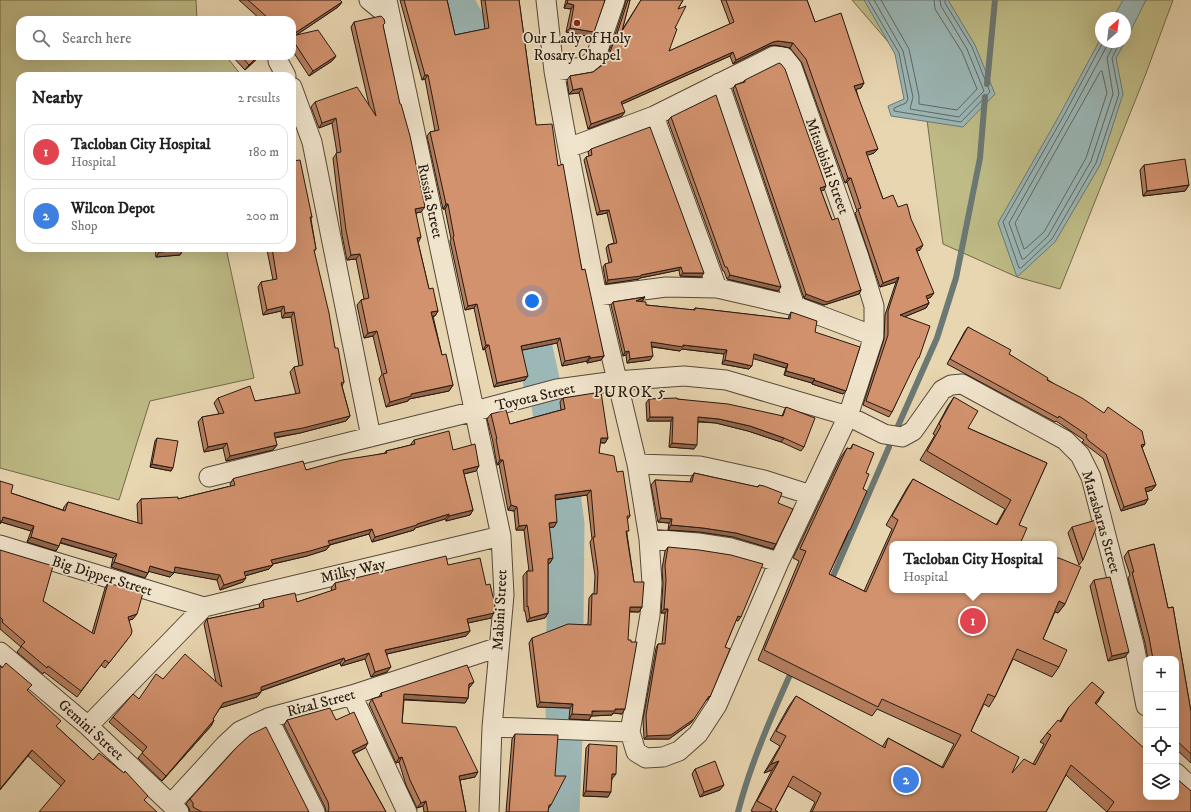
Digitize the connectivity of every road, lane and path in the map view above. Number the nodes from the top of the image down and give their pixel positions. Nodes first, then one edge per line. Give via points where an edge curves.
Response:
1 (369, 0) edge
2 (546, 0) edge
3 (615, 0) edge
4 (389, 9) edge
5 (554, 71) junction
6 (719, 83) junction
7 (296, 98) edge
8 (654, 116) junction
9 (568, 148) junction
10 (716, 288) junction
11 (597, 296) junction
12 (795, 306) junction
13 (874, 336) junction
14 (616, 381) junction
15 (475, 411) junction
16 (848, 416) junction
17 (884, 434) joint
18 (372, 437) junction
19 (637, 464) junction
20 (209, 477) dead end
21 (811, 495) junction
22 (501, 536) junction
23 (649, 538) junction
24 (0, 545) edge
25 (779, 562) junction
26 (204, 607) junction
27 (499, 647) junction
28 (0, 652) edge
29 (1143, 692) edge
30 (352, 696) junction
31 (268, 718) junction
32 (88, 726) junction
33 (492, 727) junction
34 (630, 732) junction
35 (1179, 776) edge
36 (1191, 787) edge
37 (175, 808) edge
38 (315, 812) edge
39 (407, 812) edge
40 (489, 812) edge

1 - 4 street, Russia Street
2 - 5 street
3 - 5 street via 595,59 584,67
4 - 15 street, Russia Street
5 - 9 street
6 - 8 street, Mitsubishi Street
6 - 12 street
6 - 13 street, Mitsubishi Street via 774,56 784,57 792,67 860,257 874,306
7 - 18 street via 312,142
8 - 9 street, Mitsubishi Street
8 - 10 street
9 - 11 street
10 - 11 street via 666,287
10 - 12 street
11 - 14 street
12 - 13 street
13 - 16 street, Mitsubishi Street
14 - 15 street, Toyota Street via 557,389
14 - 16 street, Toyota Street via 684,376 726,380
14 - 19 street
15 - 18 street, Toyota Street
15 - 22 street, Mabini Street
16 - 17 street, Toyota Street
16 - 21 street, Mitsubishi Street
17 - 29 street, Marasbaras Street via 902,437 913,431 942,390 951,385 962,384 1065,440 1080,455 1091,477 1134,645
18 - 20 street, Toyota Street
19 - 21 street via 700,466 764,480
19 - 23 street
21 - 25 street, Mitsubishi Street
22 - 26 street, Milky Way
22 - 27 street, Mabini Street via 504,595
23 - 25 street via 731,548
23 - 34 street via 652,583 650,615
24 - 26 street, Big Dipper Street
25 - 34 street, Mitsubishi Street via 717,705 698,734 679,751 663,757 646,758 636,752
26 - 32 street
27 - 30 street, Rizal Street
27 - 33 street, Mabini Street
28 - 32 street, Gemini Street
30 - 31 street, Rizal Street
30 - 39 street
31 - 37 street, Rizal Street via 240,731 225,745
31 - 38 street
32 - 37 street, Gemini Street
33 - 34 street
33 - 40 street, Mabini Street
35 - 36 street

